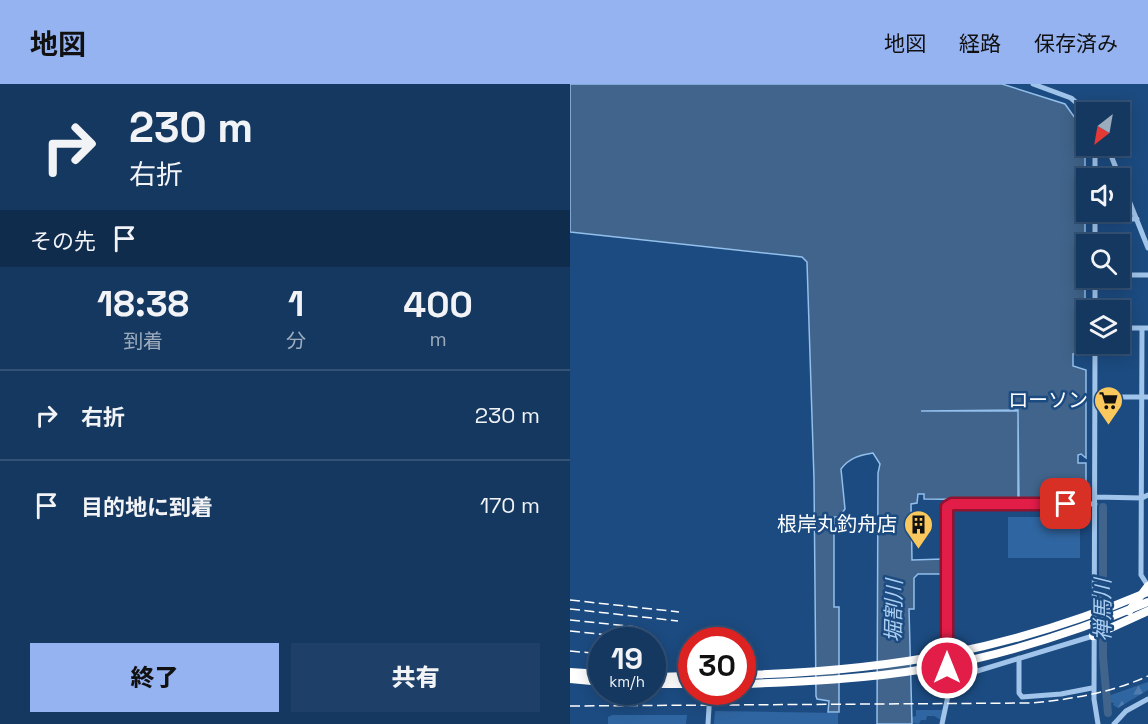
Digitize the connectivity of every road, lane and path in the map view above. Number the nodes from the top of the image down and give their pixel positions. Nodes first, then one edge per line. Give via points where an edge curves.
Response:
1 (1033, 84) edge
2 (1076, 102) edge
3 (1111, 156) edge
4 (1130, 219) edge
5 (1137, 219) junction
6 (1148, 248) edge
7 (1130, 275) edge
8 (1148, 275) edge
9 (1145, 328) edge
10 (1095, 354) edge
11 (1095, 397) junction
12 (1145, 397) edge
13 (1145, 497) edge
14 (1095, 500) junction
15 (1148, 586) edge
16 (1148, 593) edge
17 (1148, 601) edge
18 (1148, 611) edge
19 (1118, 625) junction
20 (1093, 636) junction
21 (1019, 658) junction
22 (570, 673) edge
23 (588, 674) edge
24 (1094, 674) junction
25 (756, 675) edge
26 (570, 680) edge
27 (955, 680) junction
28 (588, 682) edge
29 (756, 683) edge
30 (1092, 688) junction
31 (1148, 699) edge
32 (1094, 700) junction
33 (709, 705) edge
34 (708, 724) edge
35 (942, 724) edge
36 (1098, 724) edge
37 (1114, 724) edge

1 - 2 street
3 - 5 street
4 - 5 street
5 - 6 street
7 - 8 street
9 - 12 street
10 - 11 street
11 - 12 street
11 - 14 street
12 - 13 street
13 - 14 street
13 - 15 street via 1141,575
14 - 20 street
14 - 27 street via 947,507 947,668
15 - 19 highway
16 - 25 highway, bridge via 1051,629 973,650 860,668
17 - 29 highway, bridge via 1054,638 977,659 880,675
18 - 19 highway
19 - 20 highway
20 - 21 street
20 - 24 street
21 - 27 street via 969,672
21 - 30 street via 1022,697
22 - 23 highway
24 - 30 street
24 - 32 street
26 - 28 highway
27 - 35 street via 947,696
30 - 32 street
31 - 37 street via 1126,711
32 - 36 street
33 - 34 street

